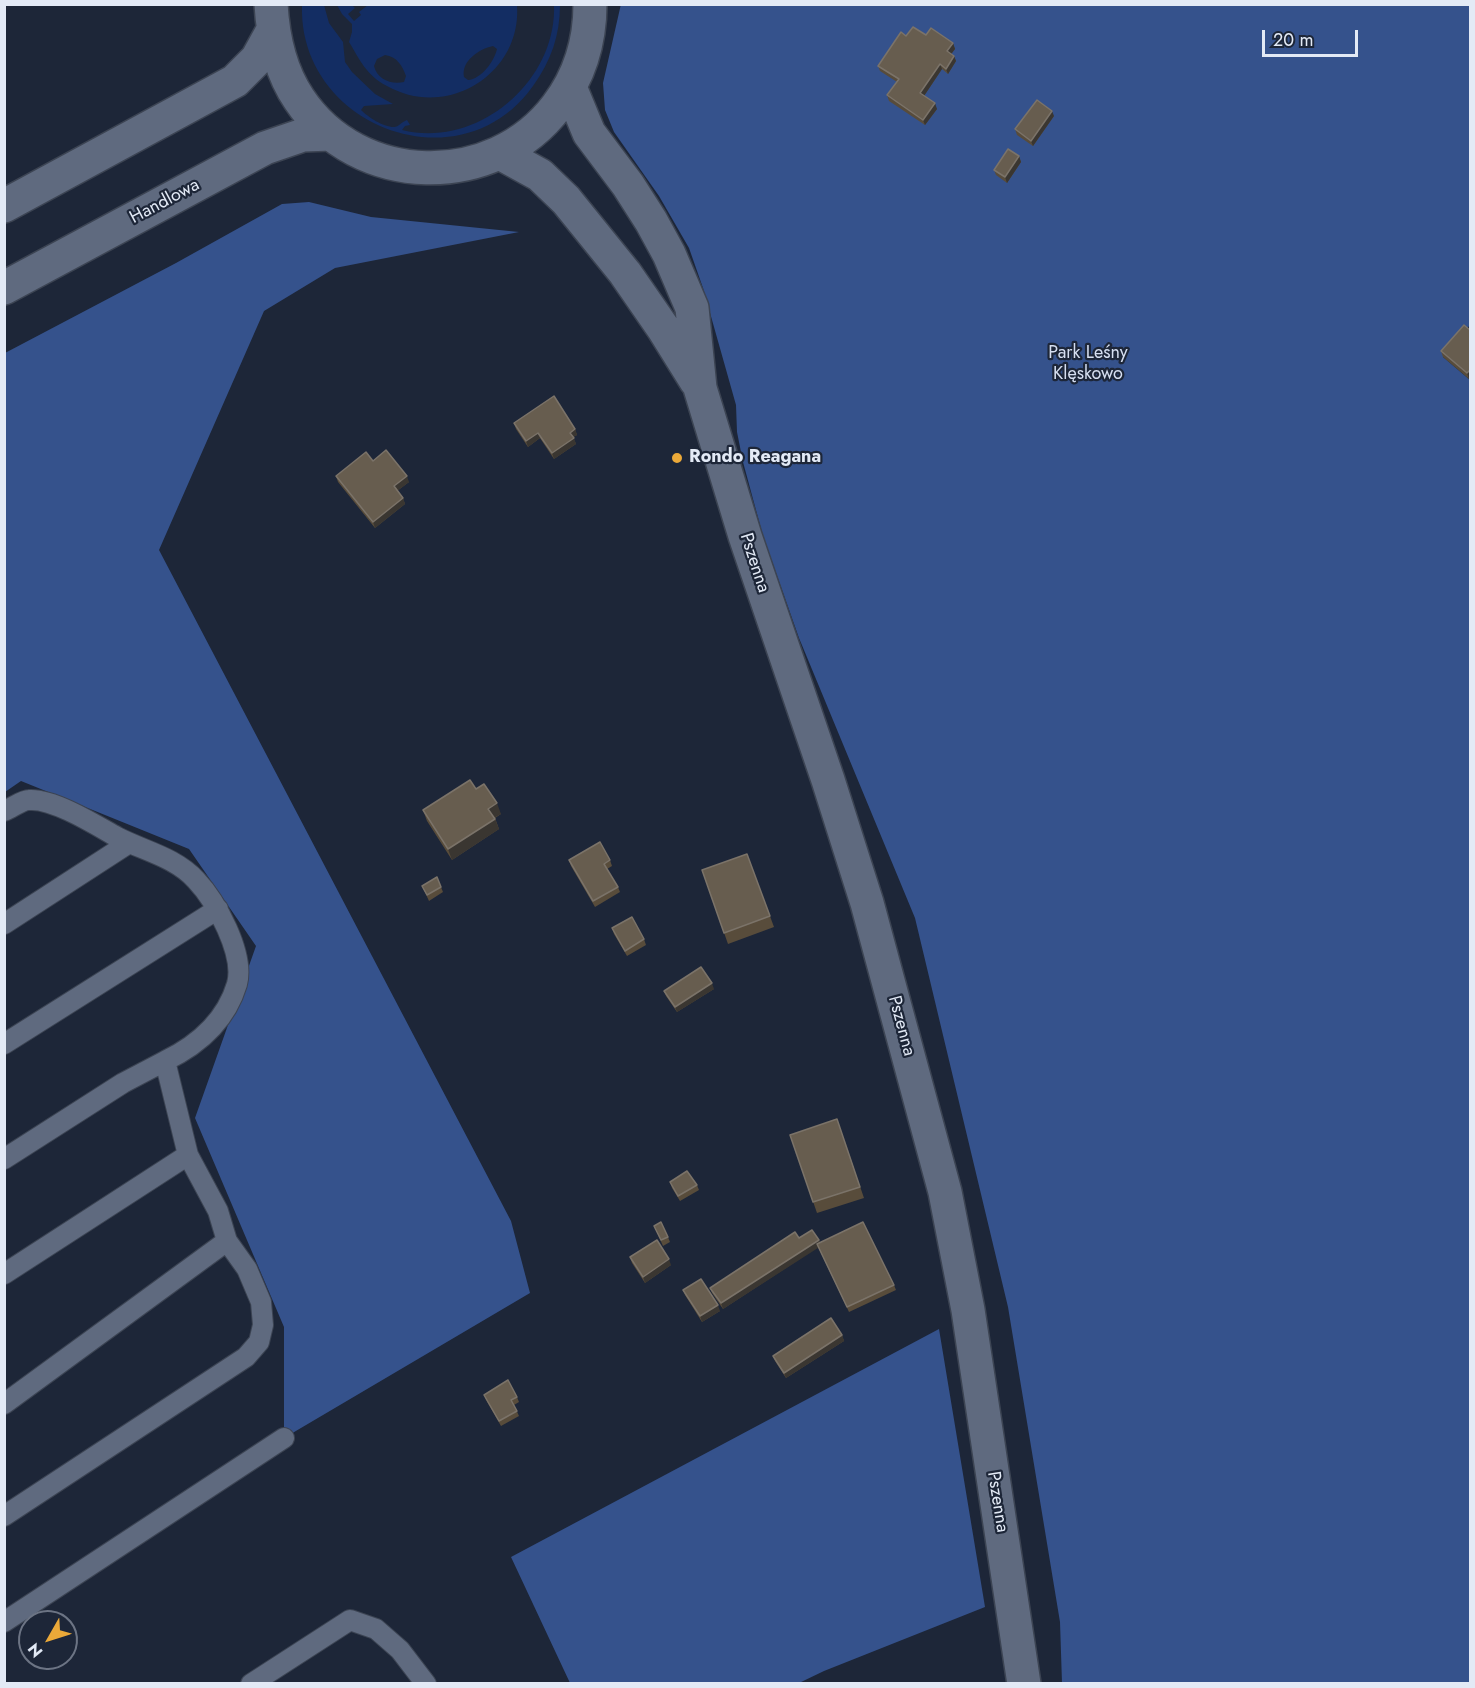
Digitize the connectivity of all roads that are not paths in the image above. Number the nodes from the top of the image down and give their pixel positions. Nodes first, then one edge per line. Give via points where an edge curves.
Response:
1 (590, 4) edge
2 (272, 17) edge
3 (570, 87) junction
4 (331, 134) junction
5 (500, 153) junction
6 (4, 206) edge
7 (4, 288) edge
8 (700, 388) junction
9 (4, 811) edge
10 (129, 843) junction
11 (218, 909) junction
12 (4, 924) edge
13 (4, 1044) edge
14 (165, 1062) junction
15 (188, 1155) junction
16 (4, 1159) edge
17 (227, 1241) junction
18 (4, 1274) edge
19 (4, 1404) edge
20 (284, 1438) dead end
21 (4, 1516) edge
22 (4, 1622) edge
23 (251, 1683) edge
24 (426, 1683) edge
25 (1024, 1683) edge

1 - 3 street via 586,45
2 - 4 street via 280,59 292,87
2 - 6 street via 257,59 235,81
3 - 5 street via 540,126
3 - 8 street, Pszenna via 589,132 651,221 681,280 692,308
4 - 5 street via 370,156 412,168 463,165
4 - 7 street, Handlowa via 303,135 265,148
5 - 8 street, Pszenna via 548,182 592,230 663,328
8 - 25 street, Pszenna via 749,550 867,903 945,1192 968,1310
9 - 10 lane via 29,800 57,805
10 - 11 lane via 165,857 196,880
10 - 12 lane
11 - 13 lane
11 - 14 lane via 235,949 237,982 210,1032
14 - 15 lane
14 - 16 lane via 123,1083
15 - 17 lane via 218,1211
15 - 18 lane
17 - 19 lane
17 - 21 lane via 247,1269 261,1302 263,1325 259,1342 246,1357
20 - 22 lane
23 - 24 lane via 350,1620 376,1629 400,1650

